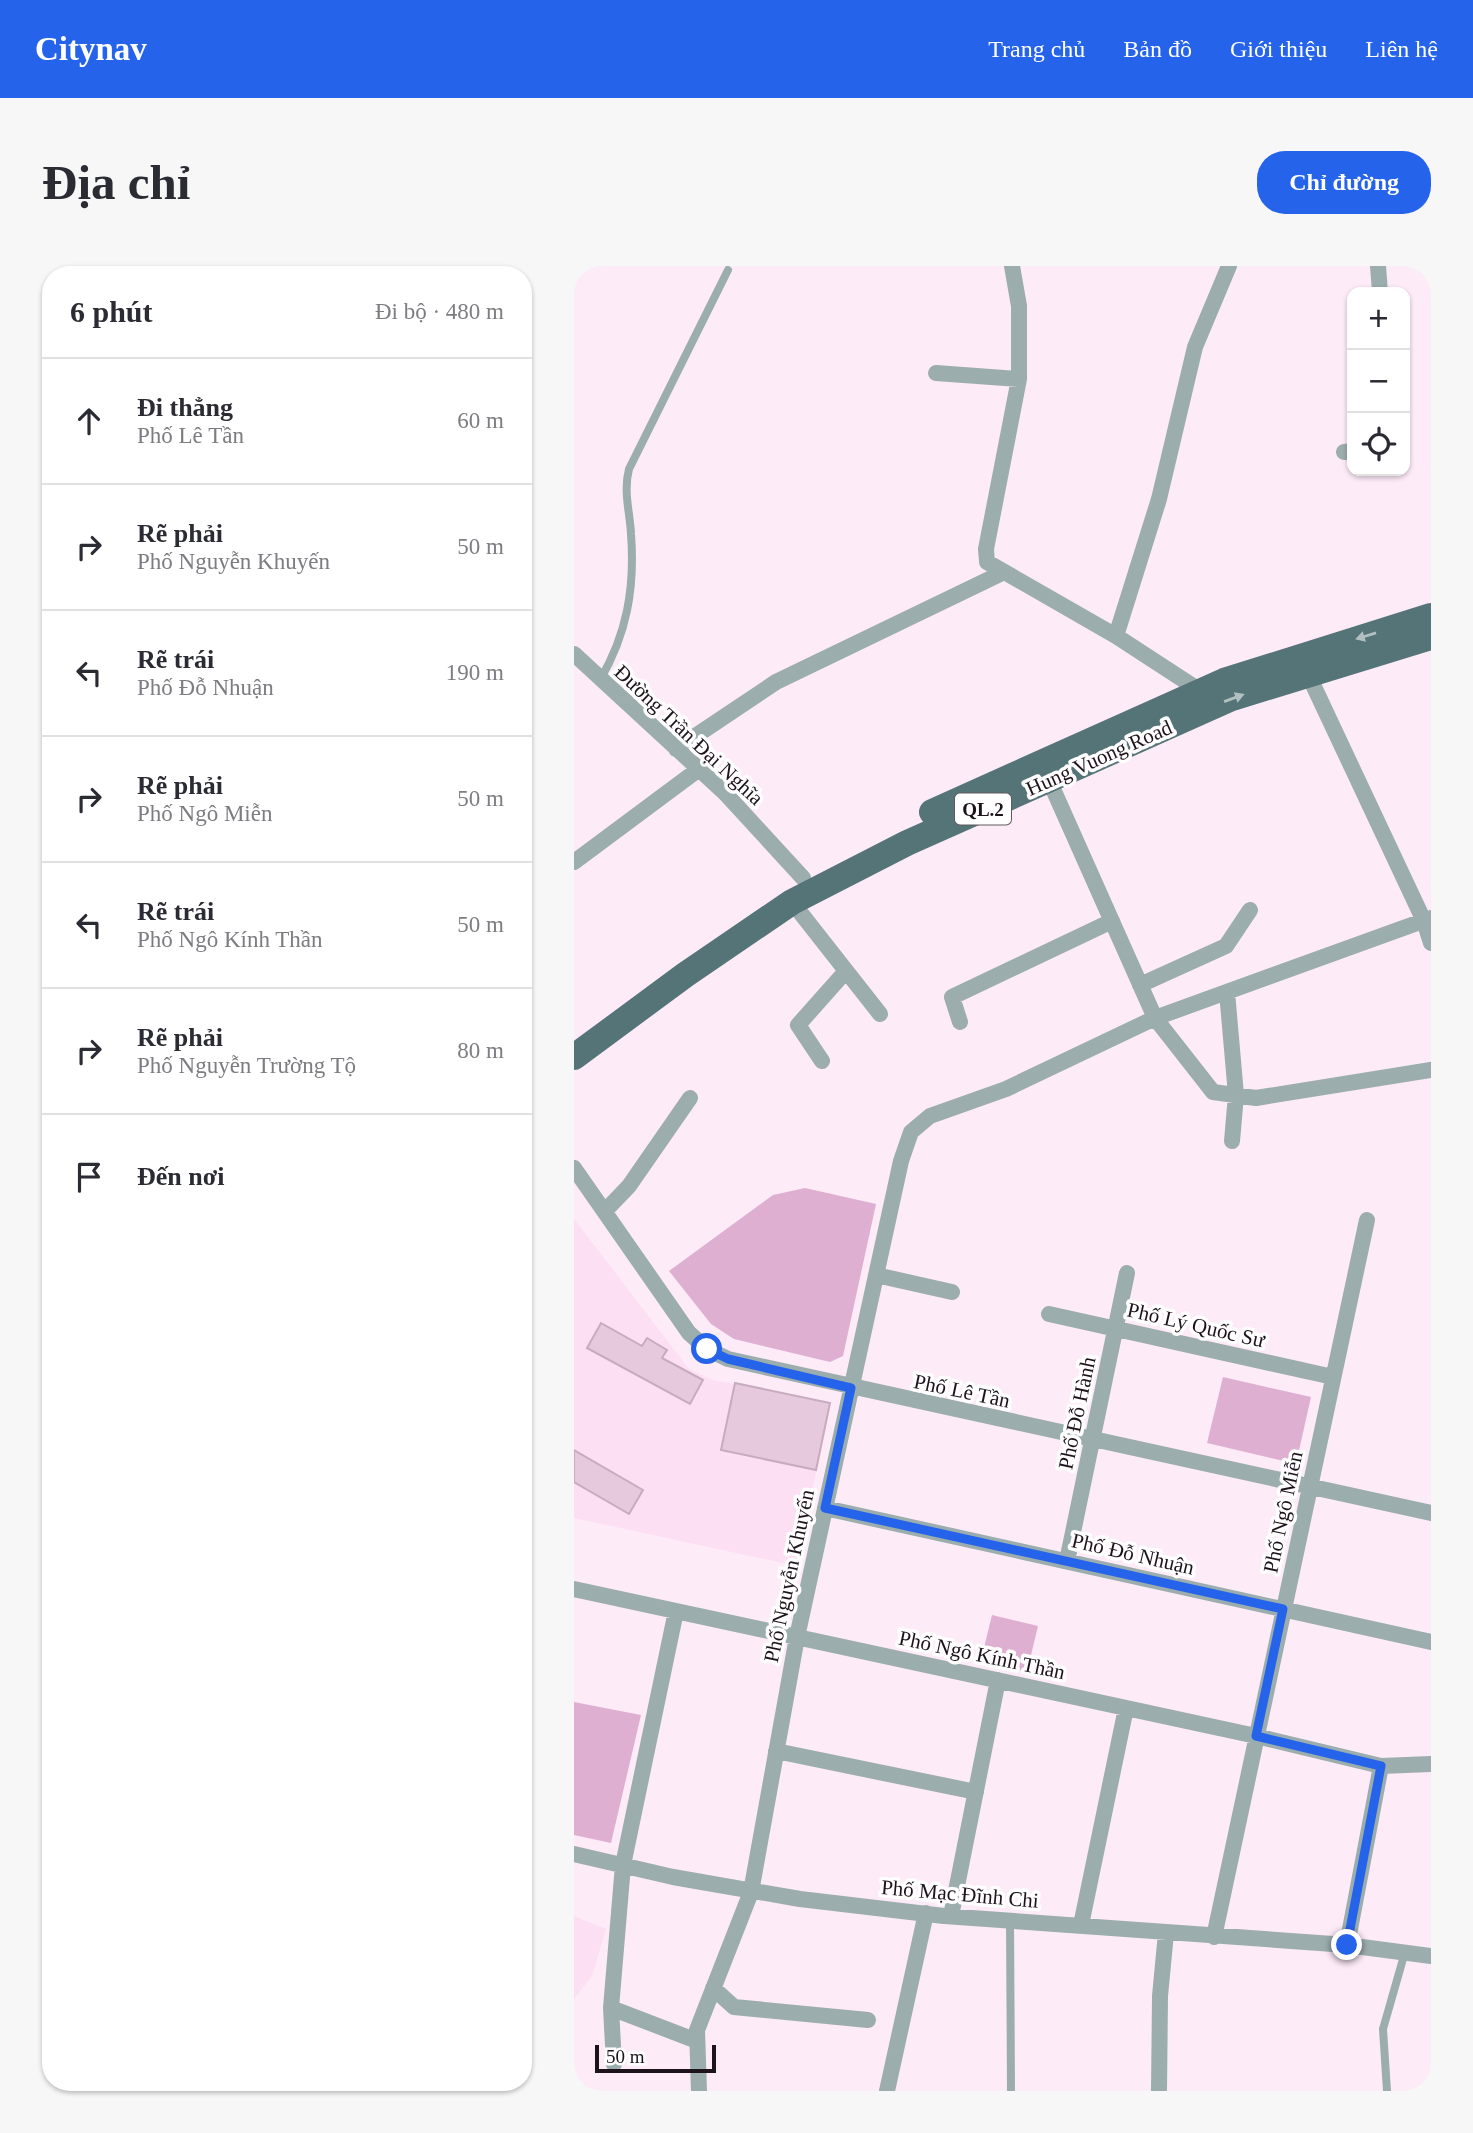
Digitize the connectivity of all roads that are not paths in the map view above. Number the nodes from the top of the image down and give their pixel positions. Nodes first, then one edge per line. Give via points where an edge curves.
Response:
1 (1012, 266) edge
2 (1229, 266) edge
3 (1378, 266) edge
4 (728, 270) dead end
5 (1380, 287) edge
6 (936, 373) dead end
7 (1019, 379) junction
8 (1002, 573) junction
9 (1431, 616) edge
10 (1116, 636) junction
11 (1431, 637) edge
12 (574, 654) edge
13 (1308, 674) junction
14 (600, 681) junction
15 (1202, 692) junction
16 (676, 749) junction
17 (699, 769) junction
18 (1049, 780) junction
19 (574, 862) edge
20 (803, 891) junction
21 (1250, 910) dead end
22 (1427, 920) edge
23 (1112, 921) junction
24 (1431, 943) edge
25 (846, 971) junction
26 (1140, 985) junction
27 (1227, 992) junction
28 (880, 1014) dead end
29 (1155, 1018) junction
30 (960, 1022) dead end
31 (574, 1035) edge
32 (574, 1057) edge
33 (822, 1061) dead end
34 (1431, 1070) edge
35 (1236, 1095) junction
36 (690, 1098) dead end
37 (1231, 1141) dead end
38 (574, 1168) edge
39 (605, 1211) junction
40 (1367, 1220) dead end
41 (1127, 1273) dead end
42 (876, 1275) junction
43 (952, 1292) dead end
44 (1049, 1314) dead end
45 (1116, 1329) junction
46 (1333, 1377) junction
47 (851, 1388) junction
48 (1092, 1441) junction
49 (1309, 1488) junction
50 (825, 1508) junction
51 (1431, 1513) edge
52 (1067, 1561) junction
53 (574, 1589) edge
54 (1283, 1609) junction
55 (676, 1611) junction
56 (797, 1637) junction
57 (1431, 1643) edge
58 (998, 1680) junction
59 (1126, 1708) junction
60 (1256, 1736) junction
61 (776, 1751) junction
62 (1431, 1764) edge
63 (1381, 1766) junction
64 (976, 1792) junction
65 (574, 1854) edge
66 (623, 1865) junction
67 (751, 1892) junction
68 (926, 1913) junction
69 (951, 1916) junction
70 (1010, 1920) junction
71 (1081, 1925) junction
72 (1166, 1933) junction
73 (1214, 1937) junction
74 (1347, 1945) junction
75 (1405, 1952) junction
76 (1431, 1956) edge
77 (713, 1988) junction
78 (611, 2008) junction
79 (868, 2020) dead end
80 (697, 2041) junction
81 (614, 2064) dead end
82 (699, 2091) edge
83 (887, 2091) edge
84 (1011, 2091) edge
85 (1159, 2091) edge
86 (1387, 2091) edge

1 - 7 street via 1019,306
2 - 10 street via 1195,347 1159,499
3 - 5 street
4 - 14 lane via 629,470 626,494 632,552 628,617
6 - 7 street
7 - 8 street via 986,549 987,562
8 - 10 street
8 - 16 street via 776,682
9 -> 15 main road, Hung Vuong Road / QL.2 via 1223,681
10 - 15 street
11 - 13 main road, Hung Vuong Road / QL.2
12 - 14 street, Đường Trần Đại Nghĩa
18 -> 13 main road, Hung Vuong Road / QL.2 via 1232,698
13 - 22 street
14 - 16 street, Đường Trần Đại Nghĩa
15 - 20 main road, Hung Vuong Road / QL.2 via 896,828
16 - 17 street, Đường Trần Đại Nghĩa
17 - 19 street
17 - 20 street, Đường Trần Đại Nghĩa via 725,793
18 - 20 main road, Hung Vuong Road / QL.2
18 - 23 street
20 - 25 street, Đường Trần Đại Nghĩa
20 - 31 main road, Hung Vuong Road / QL.2 via 676,960
20 - 32 main road, Hung Vuong Road / QL.2
21 - 26 street via 1226,946
22 - 24 street
22 - 27 street, Phố Nguyễn Khuyến
23 - 26 street
23 - 30 street via 952,997
25 - 28 street, Đường Trần Đại Nghĩa
25 - 33 street via 798,1025
26 - 29 street
27 - 29 street, Phố Nguyễn Khuyến
27 - 35 street
29 - 35 street via 1213,1092
29 - 42 street, Phố Nguyễn Khuyến via 1006,1089 930,1116 911,1132
34 - 35 street via 1256,1098
35 - 37 street
36 - 39 street via 629,1186
38 - 39 street, Phố Lê Tần
39 - 47 street, Phố Lê Tần via 689,1333 707,1349 728,1359
40 - 46 street, Phố Ngô Miễn
41 - 45 street, Phố Đỗ Hành
42 - 43 street
42 - 47 street, Phố Nguyễn Khuyến
44 - 45 street, Phố Lý Quốc Sư
45 - 46 street, Phố Lý Quốc Sư
45 - 48 street, Phố Đỗ Hành
46 - 49 street, Phố Ngô Miễn
47 - 48 street, Phố Lê Tần
47 - 50 street, Phố Nguyễn Khuyến
48 - 49 street, Phố Lê Tần
48 - 52 street, Phố Đỗ Hành
49 - 51 street, Phố Lê Tần
49 - 54 street, Phố Ngô Miễn
50 - 52 street, Phố Đỗ Nhuận
50 - 56 street, Phố Nguyễn Khuyến
52 - 54 street, Phố Đỗ Nhuận
53 - 55 street, Phố Ngô Kính Thần
54 - 57 street, Phố Đỗ Nhuận
54 - 60 street, Phố Ngô Miễn
55 - 56 street, Phố Ngô Kính Thần
55 - 66 street
56 - 58 street, Phố Ngô Kính Thần
56 - 61 street, Phố Nguyễn Khuyến
58 - 59 street, Phố Ngô Kính Thần
58 - 64 street
59 - 60 street, Phố Ngô Kính Thần
59 - 71 street
60 - 63 street, Phố Ngô Kính Thần
60 - 73 street, Phố Ngô Miễn
61 - 64 street
61 - 67 street, Phố Nguyễn Khuyến
62 - 63 street, Phố Ngô Kính Thần
63 - 74 street
64 - 69 street
65 - 66 street, Phố Mạc Đĩnh Chi
66 - 67 street, Phố Mạc Đĩnh Chi
66 - 78 street
67 - 68 street, Phố Mạc Đĩnh Chi
67 - 77 street, Phố Nguyễn Khuyến
68 - 69 street, Phố Mạc Đĩnh Chi
68 - 83 street
69 - 70 street, Phố Mạc Đĩnh Chi
70 - 71 street, Phố Mạc Đĩnh Chi
70 - 84 lane
71 - 72 street, Phố Mạc Đĩnh Chi
72 - 73 street, Phố Mạc Đĩnh Chi
72 - 85 street
73 - 74 street, Phố Mạc Đĩnh Chi
74 - 75 street, Phố Mạc Đĩnh Chi
75 - 76 street, Phố Mạc Đĩnh Chi
75 - 86 lane via 1383,2029
77 - 79 street via 734,2007
77 - 80 street, Phố Nguyễn Khuyến
78 - 80 street
78 - 81 street
80 - 82 street, Phố Nguyễn Khuyến

